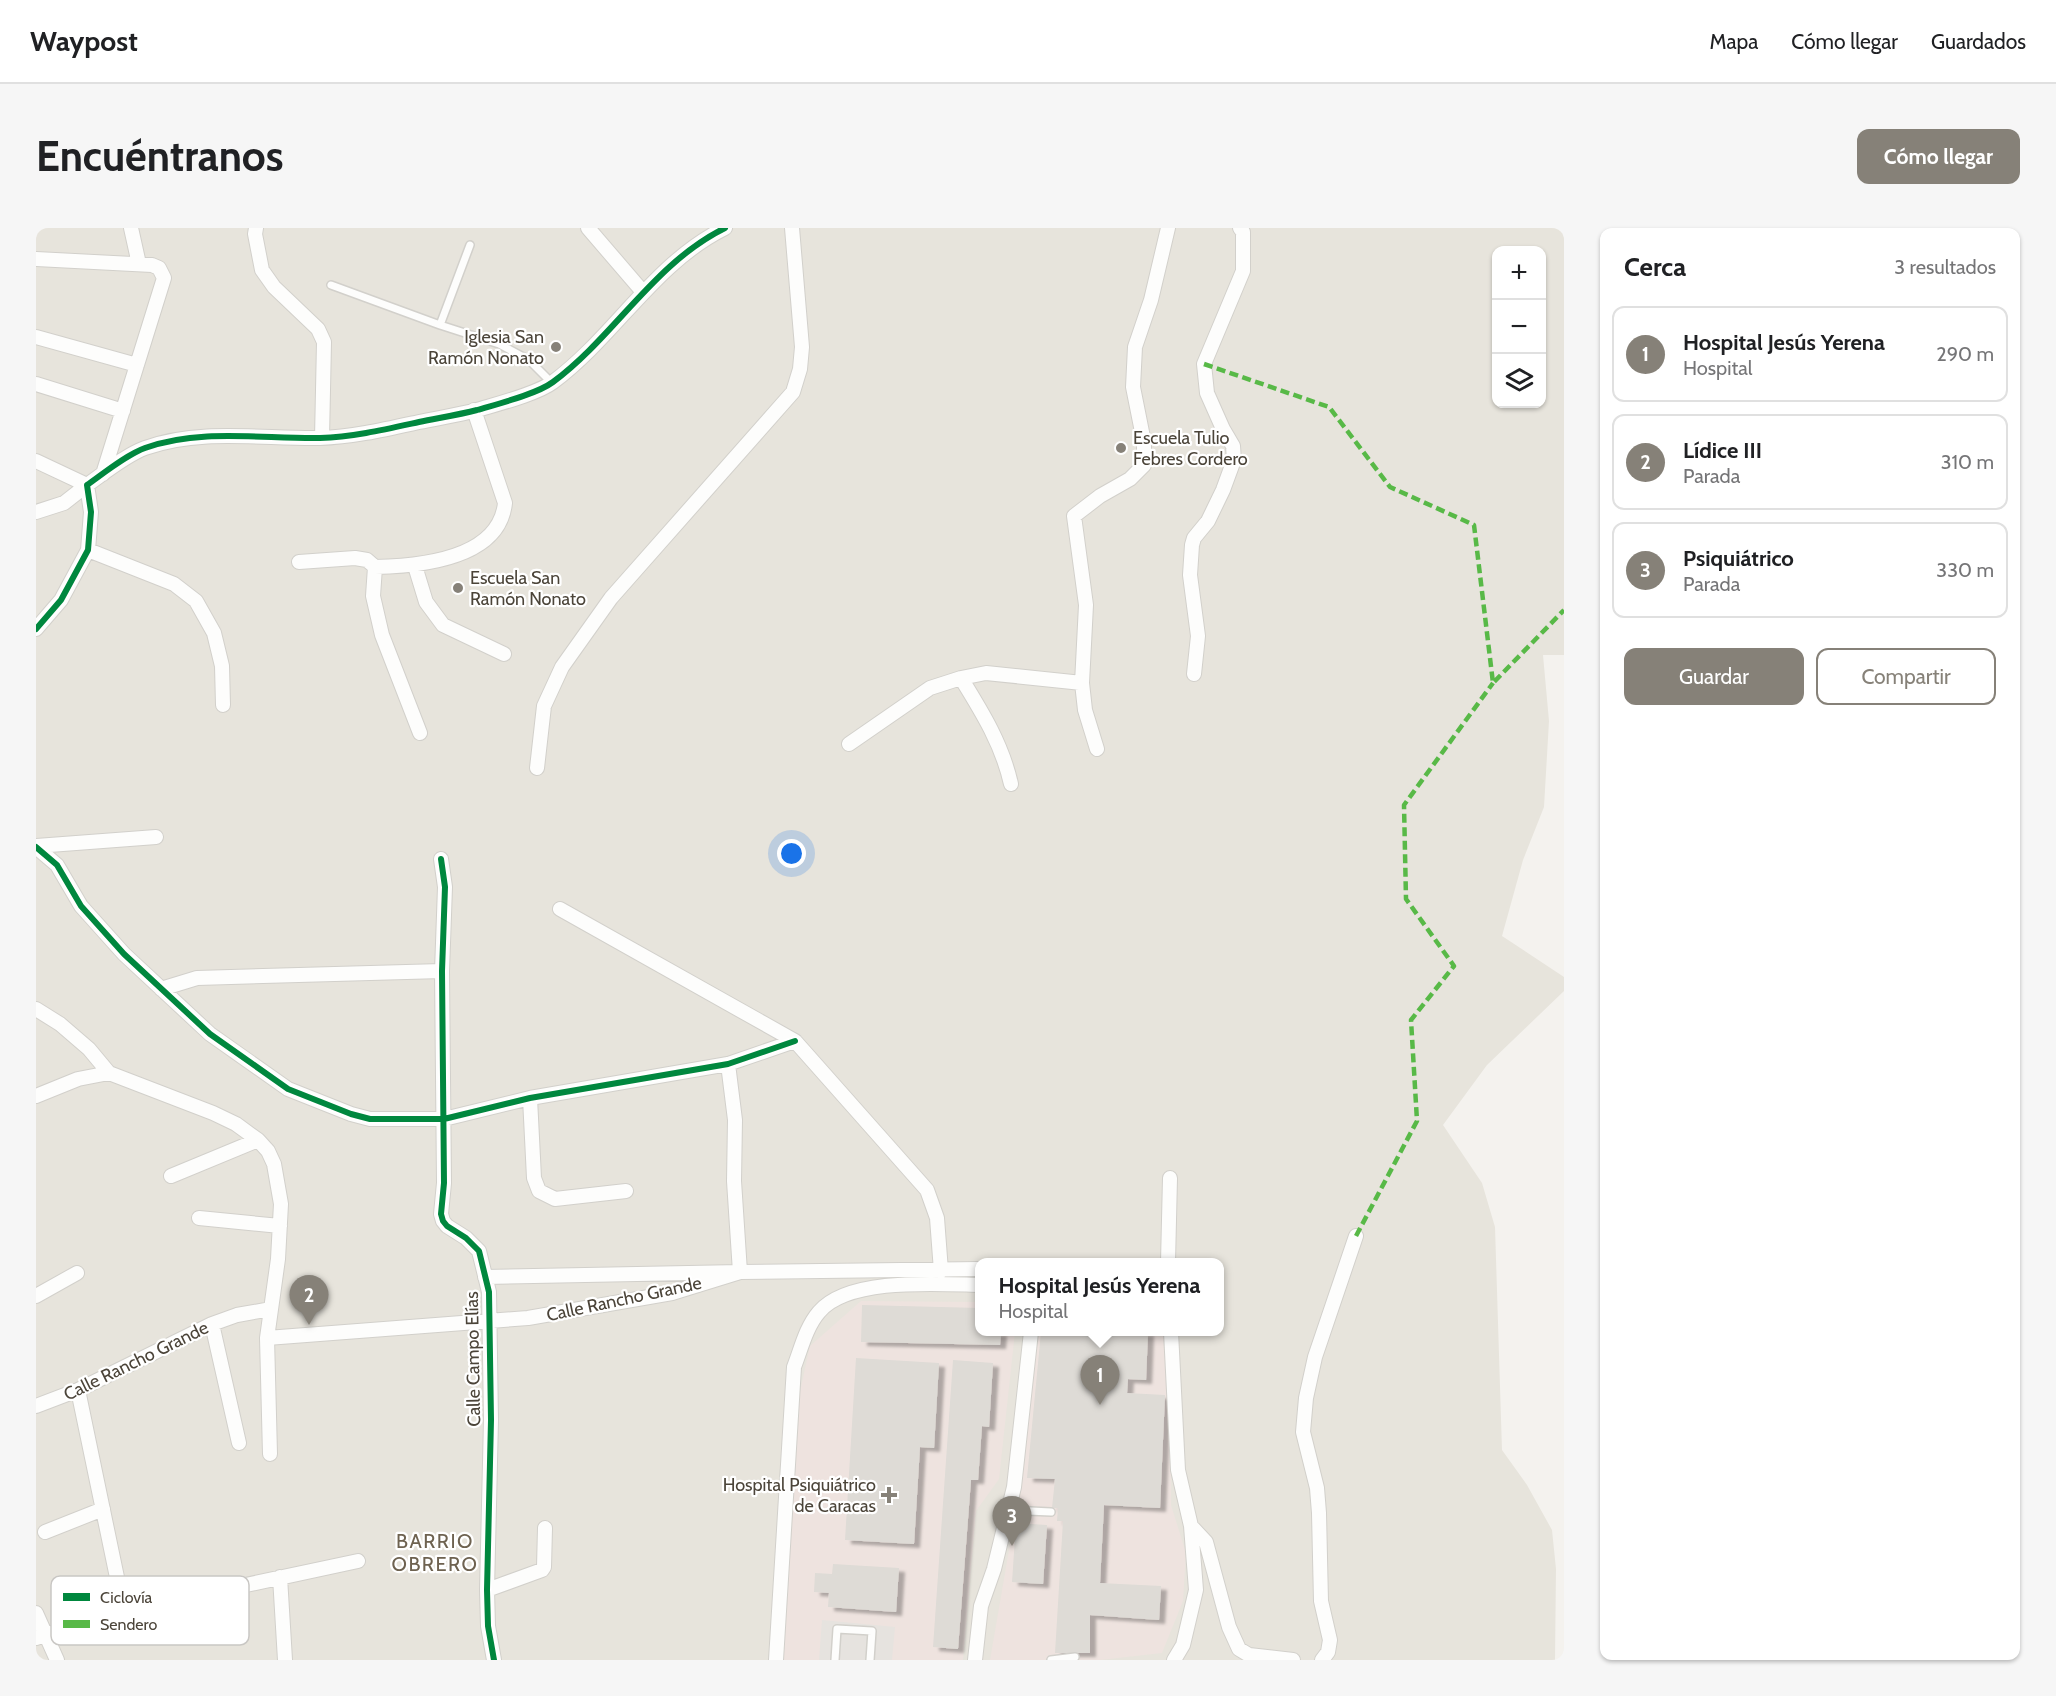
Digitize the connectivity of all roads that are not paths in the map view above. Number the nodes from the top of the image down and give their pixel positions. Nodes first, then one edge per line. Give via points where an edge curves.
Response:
1 (131, 228) edge
2 (256, 228) edge
3 (588, 228) edge
4 (725, 228) edge
5 (792, 228) edge
6 (1168, 228) edge
7 (1240, 228) edge
8 (470, 245) dead end
9 (36, 259) edge
10 (139, 264) junction
11 (331, 285) dead end
12 (643, 292) junction
13 (440, 325) junction
14 (36, 337) edge
15 (137, 365) junction
16 (552, 383) junction
17 (36, 384) edge
18 (474, 410) junction
19 (123, 411) junction
20 (322, 438) junction
21 (36, 461) edge
22 (103, 474) junction
23 (87, 485) junction
24 (36, 512) edge
25 (88, 550) junction
26 (299, 562) dead end
27 (415, 566) junction
28 (375, 567) junction
29 (36, 629) edge
30 (504, 654) dead end
31 (1194, 674) dead end
32 (961, 678) junction
33 (1082, 683) junction
34 (222, 705) dead end
35 (420, 733) dead end
36 (849, 744) dead end
37 (1097, 749) dead end
38 (537, 768) dead end
39 (1011, 784) dead end
40 (156, 837) dead end
41 (36, 847) edge
42 (441, 860) dead end
43 (560, 909) dead end
44 (442, 971) junction
45 (161, 989) junction
46 (36, 1008) edge
47 (795, 1041) junction
48 (728, 1064) junction
49 (109, 1073) junction
50 (36, 1096) edge
51 (530, 1098) junction
52 (444, 1119) junction
53 (258, 1140) junction
54 (171, 1176) dead end
55 (1170, 1178) dead end
56 (626, 1191) dead end
57 (199, 1218) dead end
58 (280, 1226) junction
59 (1356, 1236) dead end
60 (1168, 1258) edge
61 (975, 1269) edge
62 (941, 1271) junction
63 (740, 1272) junction
64 (77, 1273) dead end
65 (485, 1277) junction
66 (975, 1285) edge
67 (36, 1296) edge
68 (271, 1309) junction
69 (490, 1321) junction
70 (212, 1324) junction
71 (1031, 1336) edge
72 (1171, 1336) edge
73 (267, 1338) junction
74 (78, 1390) junction
75 (36, 1406) edge
76 (239, 1443) dead end
77 (270, 1454) dead end
78 (103, 1509) junction
79 (1008, 1510) junction
80 (1051, 1512) dead end
81 (1191, 1526) junction
82 (545, 1528) dead end
83 (45, 1532) dead end
84 (358, 1561) dead end
85 (117, 1576) edge
86 (280, 1576) junction
87 (249, 1583) edge
88 (487, 1590) junction
89 (36, 1613) edge
90 (41, 1636) edge
91 (1075, 1657) dead end
92 (57, 1660) edge
93 (285, 1660) edge
94 (494, 1660) edge
95 (776, 1660) edge
96 (835, 1660) edge
97 (870, 1660) edge
98 (975, 1660) edge
99 (1051, 1660) edge
100 (1173, 1660) edge
101 (1293, 1660) edge
102 (1322, 1660) edge

1 - 10 street
2 - 20 street via 262,270 274,288 318,329 324,342
3 - 12 street
4 - 12 street via 708,236
5 - 38 street via 802,347 793,392 611,598 562,667 544,706
6 - 33 street via 1135,347 1133,387 1144,442 1144,465 1130,479 1074,516 1086,605
7 - 31 street via 1243,271 1204,364 1207,393 1233,446 1234,460 1208,522 1192,545 1190,575 1198,636
8 - 13 lane
9 - 10 street
10 - 15 street via 159,267 164,278
11 - 13 lane
12 - 16 street via 588,352
13 - 16 lane via 514,351
14 - 15 street
15 - 19 street
16 - 18 street
17 - 19 street
18 - 20 street via 375,432
18 - 27 street via 505,503 504,514 486,539 468,551
19 - 22 street
20 - 22 street via 198,437 169,441 142,449
21 - 23 street
22 - 23 street
23 - 24 street via 64,503
23 - 25 street via 91,513
25 - 29 street via 61,600
25 - 34 street via 174,584 196,601 214,633 222,666
26 - 28 street via 355,558 367,560
27 - 28 street
27 - 30 street via 426,602 443,625
28 - 35 street via 373,596 382,635
32 - 33 street via 986,674
32 - 36 street via 930,688
32 - 39 street via 993,730
33 - 37 street via 1085,710
40 - 41 street
41 - 45 street via 57,865 81,906
42 - 44 street, Calle Campo Elías via 445,887
43 - 47 street
44 - 45 street via 197,978
44 - 52 street, Calle Campo Elías
45 - 52 street via 210,1034 288,1089 370,1119
46 - 49 street via 89,1049
47 - 48 street
47 - 62 street via 927,1190 937,1218
48 - 51 street
48 - 63 street via 735,1120 734,1181
49 - 50 street via 78,1079
49 - 53 street via 213,1113
51 - 52 street
51 - 56 street via 534,1178 539,1191 555,1199
52 - 65 street, Calle Campo Elías via 441,1214 447,1226 479,1251
53 - 54 street
53 - 58 street via 274,1164 281,1204
55 - 60 street
57 - 58 street
58 - 68 street
59 - 102 street via 1315,1357 1303,1432 1317,1488 1321,1602 1330,1640
61 - 62 street, Calle Rancho Grande
62 - 63 street, Calle Rancho Grande
63 - 65 street
63 - 69 street, Calle Rancho Grande via 672,1293
64 - 67 street
65 - 69 street, Calle Campo Elías
66 - 95 street via 916,1284 858,1291 838,1297 819,1311 808,1329 794,1367
68 - 70 street, Calle Rancho Grande
68 - 73 street
69 - 73 street, Calle Rancho Grande
69 - 88 street, Calle Campo Elías
70 - 74 street, Calle Rancho Grande
70 - 76 street
71 - 79 street
72 - 81 street via 1178,1470
73 - 77 street
74 - 75 street, Calle Rancho Grande
74 - 78 street
78 - 83 street
78 - 85 street
79 - 80 lane
79 - 98 street via 981,1606
81 - 100 street via 1196,1590 1183,1645
81 - 101 street via 1206,1542 1229,1627 1239,1649
82 - 88 street via 542,1570
84 - 86 street
86 - 87 street
86 - 93 street
88 - 94 street, Calle Campo Elías
89 - 90 street
90 - 92 street
91 - 99 lane
96 - 97 lane via 837,1629 872,1631

